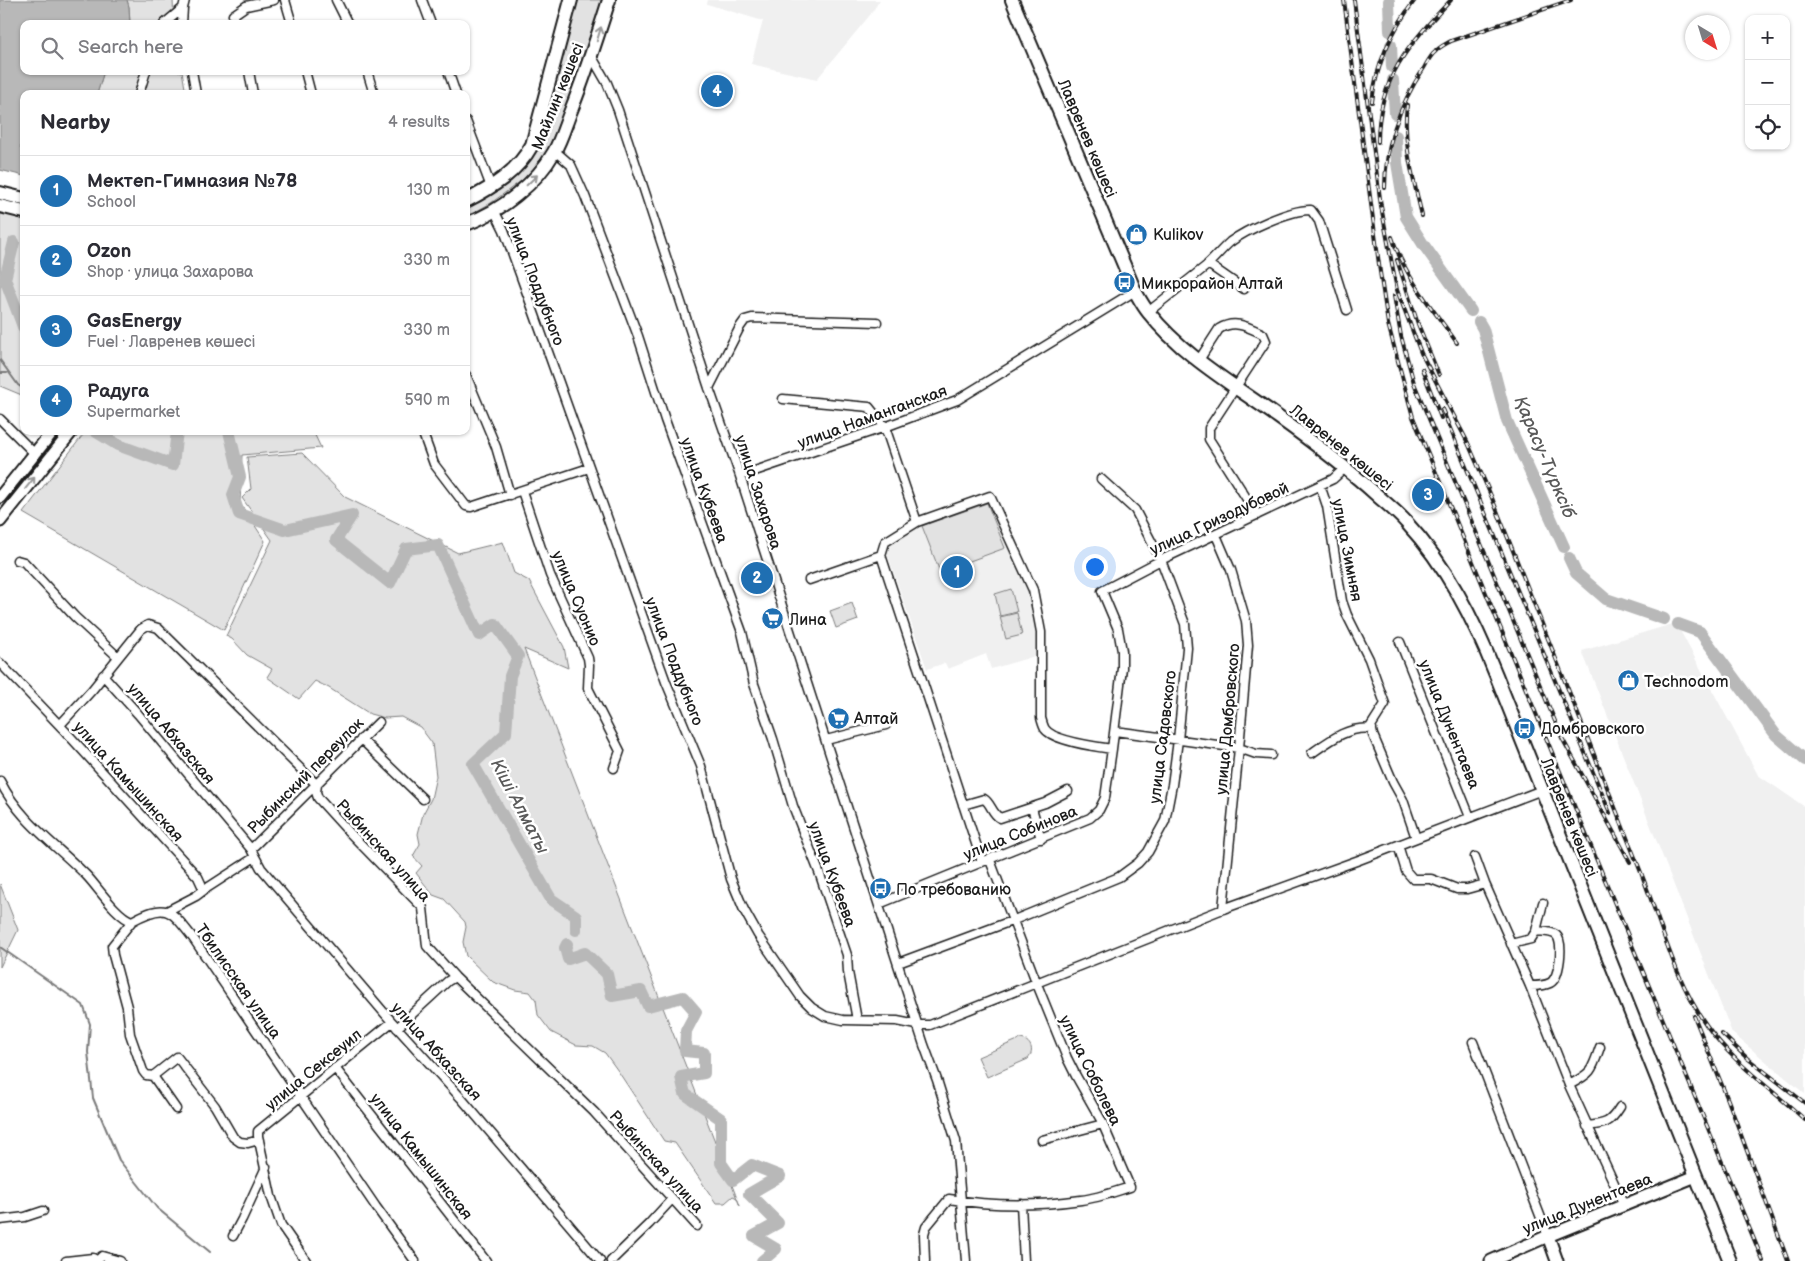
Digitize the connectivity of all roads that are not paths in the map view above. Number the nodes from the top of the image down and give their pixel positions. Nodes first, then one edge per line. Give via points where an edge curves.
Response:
1 (274, 0) edge
2 (285, 0) edge
3 (336, 0) edge
4 (422, 0) edge
5 (571, 0) edge
6 (609, 0) edge
7 (1012, 0) edge
8 (184, 4) edge
9 (168, 20) edge
10 (182, 20) edge
11 (235, 20) edge
12 (291, 20) edge
13 (346, 20) edge
14 (430, 20) edge
15 (592, 57) junction
16 (145, 75) edge
17 (193, 75) edge
18 (251, 75) edge
19 (306, 75) edge
20 (368, 75) edge
21 (449, 75) edge
22 (140, 90) edge
23 (195, 90) edge
24 (252, 90) edge
25 (310, 90) edge
26 (373, 90) edge
27 (455, 90) edge
28 (470, 133) edge
29 (555, 151) junction
30 (491, 187) junction
31 (0, 193) edge
32 (20, 198) edge
33 (470, 199) edge
34 (0, 206) edge
35 (494, 210) junction
36 (20, 211) edge
37 (470, 222) edge
38 (1208, 264) junction
39 (1244, 290) dead end
40 (1135, 291) junction
41 (1347, 310) dead end
42 (1148, 312) junction
43 (877, 322) dead end
44 (1199, 360) junction
45 (470, 385) edge
46 (1237, 387) junction
47 (709, 388) junction
48 (783, 399) dead end
49 (0, 419) edge
50 (885, 427) junction
51 (50, 435) edge
52 (69, 435) edge
53 (423, 435) edge
54 (34, 454) junction
55 (1346, 467) junction
56 (589, 468) junction
57 (740, 476) junction
58 (1100, 479) dead end
59 (1320, 485) junction
60 (522, 491) junction
61 (510, 495) junction
62 (0, 497) edge
63 (1257, 515) junction
64 (0, 522) edge
65 (917, 522) junction
66 (1216, 535) junction
67 (881, 554) junction
68 (17, 560) dead end
69 (1161, 560) junction
70 (809, 580) dead end
71 (1102, 591) joint
72 (1400, 642) dead end
73 (118, 657) junction
74 (0, 663) edge
75 (103, 676) junction
76 (379, 722) dead end
77 (60, 725) junction
78 (886, 725) dead end
79 (1372, 729) junction
80 (1115, 731) junction
81 (361, 739) junction
82 (826, 740) junction
83 (1178, 740) junction
84 (1240, 748) junction
85 (1112, 749) junction
86 (1312, 753) dead end
87 (1271, 755) dead end
88 (614, 768) dead end
89 (0, 781) edge
90 (317, 785) junction
91 (1542, 790) junction
92 (1068, 791) dead end
93 (423, 799) dead end
94 (963, 804) junction
95 (1032, 808) junction
96 (1470, 817) junction
97 (1416, 838) junction
98 (1042, 839) junction
99 (1398, 845) junction
100 (251, 849) junction
101 (255, 857) junction
102 (1476, 857) dead end
103 (990, 860) junction
104 (982, 862) junction
105 (1485, 884) junction
106 (204, 890) junction
107 (1543, 903) dead end
108 (879, 904) junction
109 (1223, 909) junction
110 (167, 911) junction
111 (1014, 920) junction
112 (132, 921) junction
113 (1536, 931) junction
114 (1511, 944) junction
115 (898, 963) junction
116 (455, 977) junction
117 (1037, 984) junction
118 (1530, 986) junction
119 (857, 1020) junction
120 (395, 1025) junction
121 (918, 1025) junction
122 (1473, 1042) dead end
123 (1600, 1047) dead end
124 (334, 1068) junction
125 (153, 1076) junction
126 (1569, 1086) junction
127 (302, 1096) junction
128 (1620, 1107) dead end
129 (176, 1109) dead end
130 (1103, 1124) junction
131 (1587, 1126) junction
132 (259, 1140) junction
133 (1042, 1140) dead end
134 (266, 1167) junction
135 (1696, 1176) junction
136 (672, 1199) junction
137 (962, 1201) junction
138 (1021, 1204) junction
139 (1624, 1205) junction
140 (43, 1211) dead end
141 (0, 1220) edge
142 (697, 1226) dead end
143 (233, 1236) dead end
144 (1548, 1236) junction
145 (66, 1261) edge
146 (97, 1261) edge
147 (120, 1261) edge
148 (306, 1261) edge
149 (415, 1261) edge
150 (486, 1261) edge
151 (600, 1261) edge
152 (611, 1261) edge
153 (925, 1261) edge
154 (966, 1261) edge
155 (1024, 1261) edge
156 (1491, 1261) edge
157 (1558, 1261) edge
158 (1730, 1261) edge

1 - 11 street via 246,6 233,15
2 - 12 street
3 - 13 street
4 - 14 street
5 - 30 main road, Майлин көшесі via 532,145 516,167
15 -> 6 main road, Майлин көшесі
7 - 40 main road, Лавренев көшесі
8 - 9 street
8 - 10 street
15 - 29 main road, Майлин көшесі
15 - 47 street, улица Захарова via 618,110
16 - 22 street
17 - 23 street
18 - 24 street
19 - 25 street
20 - 26 street
21 - 27 street
28 - 30 street
35 -> 29 main road, Майлин көшесі via 525,187
29 - 119 street, улица Кубеева via 571,165 585,196 742,632 754,684 794,806 848,955
30 - 33 main road, Майлин көшесі
31 - 32 main road
34 - 36 main road
35 - 37 main road, Майлин көшесі
35 - 56 street, улица Поддубного
38 - 39 street
38 - 41 street via 1233,240 1295,211 1311,210 1320,221
38 - 42 street
40 - 42 main road, Лавренев көшесі
40 - 50 street, улица Наманганская via 957,400
42 - 44 main road, Лавренев көшесі
43 - 47 street via 745,320
44 - 46 main road, Лавренев көшесі
44 - 46 street via 1224,326 1239,324 1263,334 1266,341
45 - 61 street via 496,447
46 - 55 main road, Лавренев көшесі
46 - 63 street via 1209,428 1209,439
47 - 57 street, улица Захарова
48 - 50 street via 865,406
49 - 54 street
50 - 57 street, улица Наманганская
50 - 65 street
51 - 54 street
64 -> 52 street
53 - 61 street via 434,464 466,506
54 - 62 street
55 - 59 street, улица Гризодубовой
55 - 91 main road, Лавренев көшесі via 1407,523 1463,601 1480,634
56 - 60 street
56 - 119 street, улица Поддубного via 663,673 701,766 731,880 744,910 800,996 812,1008 825,1016
57 - 82 street, улица Захарова
58 - 69 street, улица Садовского via 1135,510
59 - 63 street, улица Гризодубовой
59 - 79 street, улица Зимняя via 1327,506 1342,601 1369,658 1385,704
60 - 61 street
60 - 88 street, улица Суонио via 550,575 588,658 588,688 620,751
63 - 66 street, улица Гризодубовой
65 - 67 street via 885,542
65 - 85 street via 990,496 1033,590 1041,632 1041,718 1046,730 1072,742
66 - 69 street, улица Гризодубовой
66 - 84 street, улица Домбровского via 1231,570 1246,621 1248,645
67 - 70 street
67 - 94 street
68 - 73 street via 24,562
69 - 71 street, улица Гризодубовой
69 - 83 street, улица Садовского via 1185,624 1187,648
71 - 80 street, улица Собинова via 1118,629 1122,651
72 - 96 street, улица Дунентаева
73 - 75 street, Рыбинская улица
73 - 90 street, Рыбинская улица via 141,629 148,625 158,628
74 - 77 street, улица Камышинская
75 - 77 street, Рыбинская улица
75 - 100 street, улица Абхазская
76 - 81 street, Рыбинский переулок
77 - 106 street, улица Камышинская via 198,877
78 - 82 street
79 - 86 street via 1362,727 1334,738
79 - 97 street
80 - 83 street
80 - 85 street, улица Собинова
81 - 90 street, Рыбинский переулок
81 - 93 street
82 - 108 street, улица Захарова
83 - 84 street
83 - 111 street, улица Садовского via 1165,821 1138,863 1119,877
84 - 87 street
84 - 109 street, улица Домбровского
85 - 98 street, улица Собинова via 1099,810 1090,818
89 - 112 street via 34,828
90 - 100 street, Рыбинский переулок
90 - 116 street, Рыбинская улица via 318,798 423,908 427,946
91 - 96 street
91 - 135 main road, Лавренев көшесі
92 - 95 street
94 - 95 street via 987,800 1000,818
94 - 104 street
95 - 98 street
96 - 97 street
97 - 99 street
98 - 103 street, улица Собинова
99 - 105 street via 1406,871 1413,879 1431,879 1467,890
99 - 109 street
100 - 101 street, улица Абхазская
101 - 106 street
101 - 120 street, улица Абхазская
102 - 105 street
103 - 104 street, улица Собинова
103 - 111 street, улица Соболева
104 - 108 street, улица Собинова
105 - 114 street
106 - 110 street
107 - 113 street
108 - 115 street, улица Захарова
109 - 117 street
110 - 112 street via 151,911
110 - 127 street, Тбилисская улица via 193,938
111 - 115 street, улица Садовского
111 - 117 street, улица Соболева
112 - 125 street via 112,946 113,955 127,1007 130,1034 142,1070
113 - 114 street via 1531,940
113 - 118 street via 1557,936 1560,943 1558,970 1554,980 1548,984
114 - 118 street
115 - 121 street, улица Захарова
116 - 120 street, улица Сексеуил
116 - 136 street, Рыбинская улица via 594,1112
117 - 121 street via 930,1025
117 - 130 street, улица Соболева via 1076,1076
118 - 126 street
119 - 121 street, улица Поддубного
120 - 124 street, улица Сексеуил
120 - 151 street, улица Абхазская
121 - 137 street, улица Захарова via 956,1141
122 - 144 street
123 - 126 street via 1590,1072
124 - 127 street, улица Сексеуил
124 - 150 street, улица Камышинская
125 - 129 street
125 - 132 street via 176,1057 215,1106 233,1137 248,1143
126 - 131 street
127 - 132 street, улица Сексеуил via 258,1130
127 - 149 street, Тбилисская улица
128 - 131 street via 1607,1123
130 - 133 street
130 - 138 street, улица Соболева via 1130,1187 1081,1200
131 - 139 street
132 - 134 street
134 - 143 street
134 - 148 street via 281,1225
135 - 139 street, улица Дунентаева
135 - 158 main road, Лавренев көшесі
136 - 142 street, Рыбинская улица
136 - 152 street
137 - 138 street, улица Соболева
137 - 153 street via 949,1199 926,1226
137 - 154 street, улица Захарова
138 - 155 street
139 - 144 street, улица Дунентаева
140 - 141 street
144 - 156 street, улица Дунентаева
144 - 157 street
145 - 146 street via 93,1258
146 - 147 street via 102,1256

